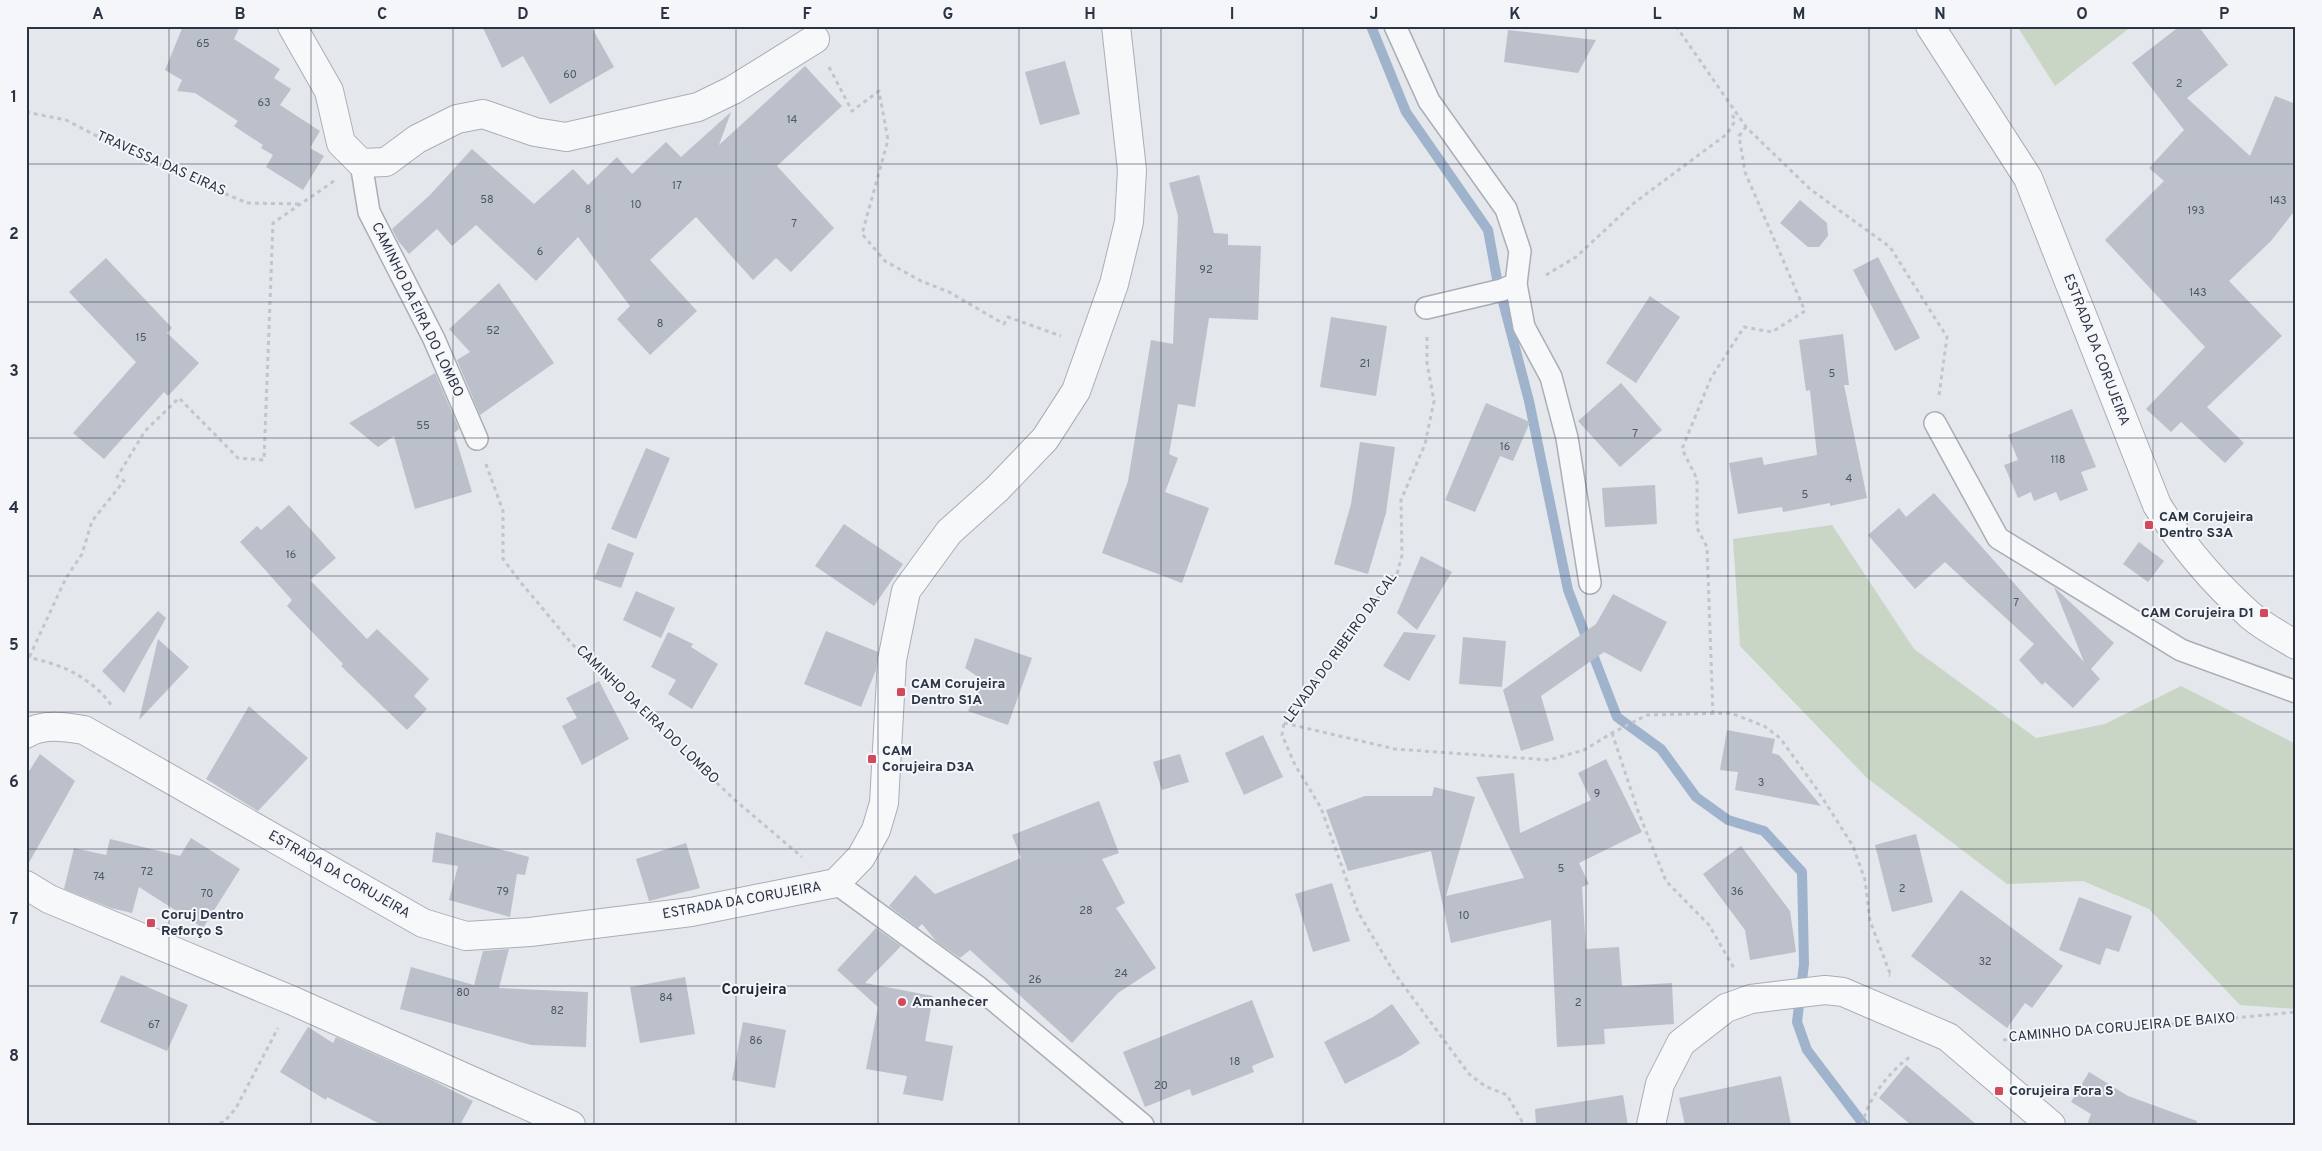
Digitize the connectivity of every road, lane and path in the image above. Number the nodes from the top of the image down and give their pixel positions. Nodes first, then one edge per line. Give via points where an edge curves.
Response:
1 (292, 26) edge
2 (1116, 26) edge
3 (1395, 26) edge
4 (1676, 26) edge
5 (1930, 26) edge
6 (814, 39) joint
7 (1730, 108) junction
8 (26, 112) edge
9 (1746, 127) junction
10 (361, 163) junction
11 (299, 204) junction
12 (1548, 275) dead end
13 (1509, 287) junction
14 (1426, 308) joint
15 (1070, 339) dead end
16 (1935, 423) joint
17 (477, 439) joint
18 (1590, 583) dead end
19 (2296, 645) edge
20 (26, 664) edge
21 (2296, 692) edge
22 (1713, 714) junction
23 (1284, 723) junction
24 (1612, 733) junction
25 (26, 734) edge
26 (836, 883) junction
27 (26, 885) edge
28 (1890, 976) dead end
29 (1751, 999) junction
30 (2296, 1012) edge
31 (280, 1024) dead end
32 (1948, 1037) junction
33 (2002, 1040) dead end
34 (26, 1123) edge
35 (33, 1125) edge
36 (212, 1125) edge
37 (571, 1125) edge
38 (1143, 1125) edge
39 (1524, 1125) edge
40 (1651, 1125) edge
41 (1862, 1125) edge
42 (2051, 1125) edge

1 - 10 street via 328,90 341,143
2 - 26 street, ESTRADA DA CORUJEIRA via 1132,170 1129,222 1114,284 1076,391 1045,439 997,489 949,532 906,591 892,660 884,803 876,830 861,857
3 - 13 lane via 1429,101 1506,210 1520,251
4 - 7 path
5 - 19 street, ESTRADA DA CORUJEIRA via 2028,178 2157,505 2177,538 2200,566 2252,617
6 - 10 street via 732,90 698,107 566,137 535,132 483,114 457,119 417,139 386,162
6 - 15 path via 852,111 879,91 888,140 862,234 885,261 949,292 1004,324 1008,317
7 - 9 path
7 - 12 path via 1735,121 1727,134 1634,203 1576,257
8 - 11 path, TRAVESSA DAS EIRAS via 66,120 126,151 247,203
9 - 16 path via 1810,189 1890,247 1947,337
9 - 22 path via 1739,136 1746,172 1805,311 1772,332 1744,327 1711,378 1682,449 1697,479 1697,528 1707,547
10 - 11 path
10 - 17 lane, CAMINHO DA EIRA DO LOMBO via 370,212 434,339
11 - 20 path via 273,223 264,460 238,458 179,398 145,431 117,476 124,481 92,521 82,554 66,578
13 - 14 lane
13 - 18 lane via 1524,326 1551,377 1567,438
14 - 23 path, LEVADA DO RIBEIRO DA CAL via 1427,363 1434,401 1424,444 1402,500 1402,556 1397,574
16 - 21 lane via 1998,538 2181,650
17 - 26 path, CAMINHO DA EIRA DO LOMBO via 503,511 502,558 522,584 584,658 736,801
22 - 24 path via 1647,715
22 - 28 path via 1731,712 1764,726 1780,738 1816,788 1854,846 1865,880 1870,921
23 - 24 path via 1395,750 1549,760 1584,750
23 - 39 path, LEVADA DO RIBEIRO DA CAL via 1282,735 1295,765 1321,808 1358,912 1367,928 1395,974 1469,1074 1486,1086 1508,1095
24 - 29 path via 1666,881 1709,925
25 - 26 street, ESTRADA DA CORUJEIRA via 31,730 60,726 84,730 423,923 466,936 530,932 691,912
26 - 38 lane via 978,987
27 - 37 street via 49,899 291,1000
29 - 32 street via 1825,990 1843,992
29 - 40 street via 1726,1008 1681,1043 1660,1084
30 - 33 path, CAMINHO DA CORUJEIRA DE BAIXO
31 - 36 path via 236,1108 224,1122
32 - 41 path via 1910,1057 1880,1088
32 - 42 street
34 - 35 path

